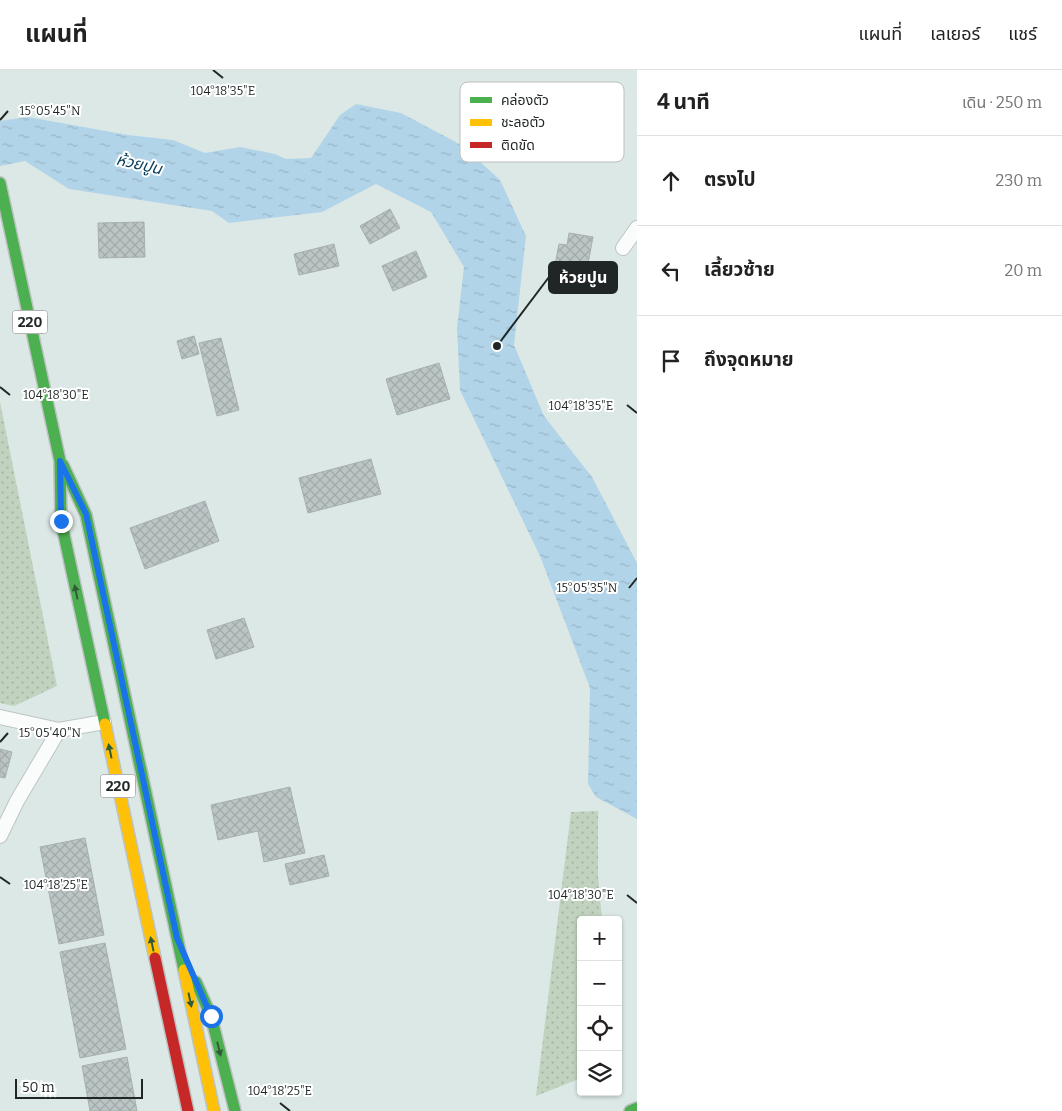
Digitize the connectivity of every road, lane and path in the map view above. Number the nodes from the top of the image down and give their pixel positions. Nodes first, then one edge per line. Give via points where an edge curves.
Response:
1 (0, 184) edge
2 (637, 228) edge
3 (623, 248) dead end
4 (60, 461) junction
5 (0, 717) edge
6 (104, 722) junction
7 (59, 730) junction
8 (0, 836) edge
9 (177, 938) junction
10 (164, 1002) junction
11 (167, 1068) dead end
12 (637, 1108) edge
13 (188, 1111) edge
14 (214, 1111) edge
15 (235, 1111) edge
16 (630, 1111) edge

1 - 4 main road, 220
2 - 3 street
6 -> 4 main road, 220 via 61,521
4 - 9 main road, 220 via 86,514
5 - 7 street
6 - 7 street
10 -> 6 main road, 220
7 - 8 street
9 -> 14 main road, 220
9 -> 15 main road via 211,1016
10 - 11 main road
10 - 13 main road, 220
12 - 16 main road

